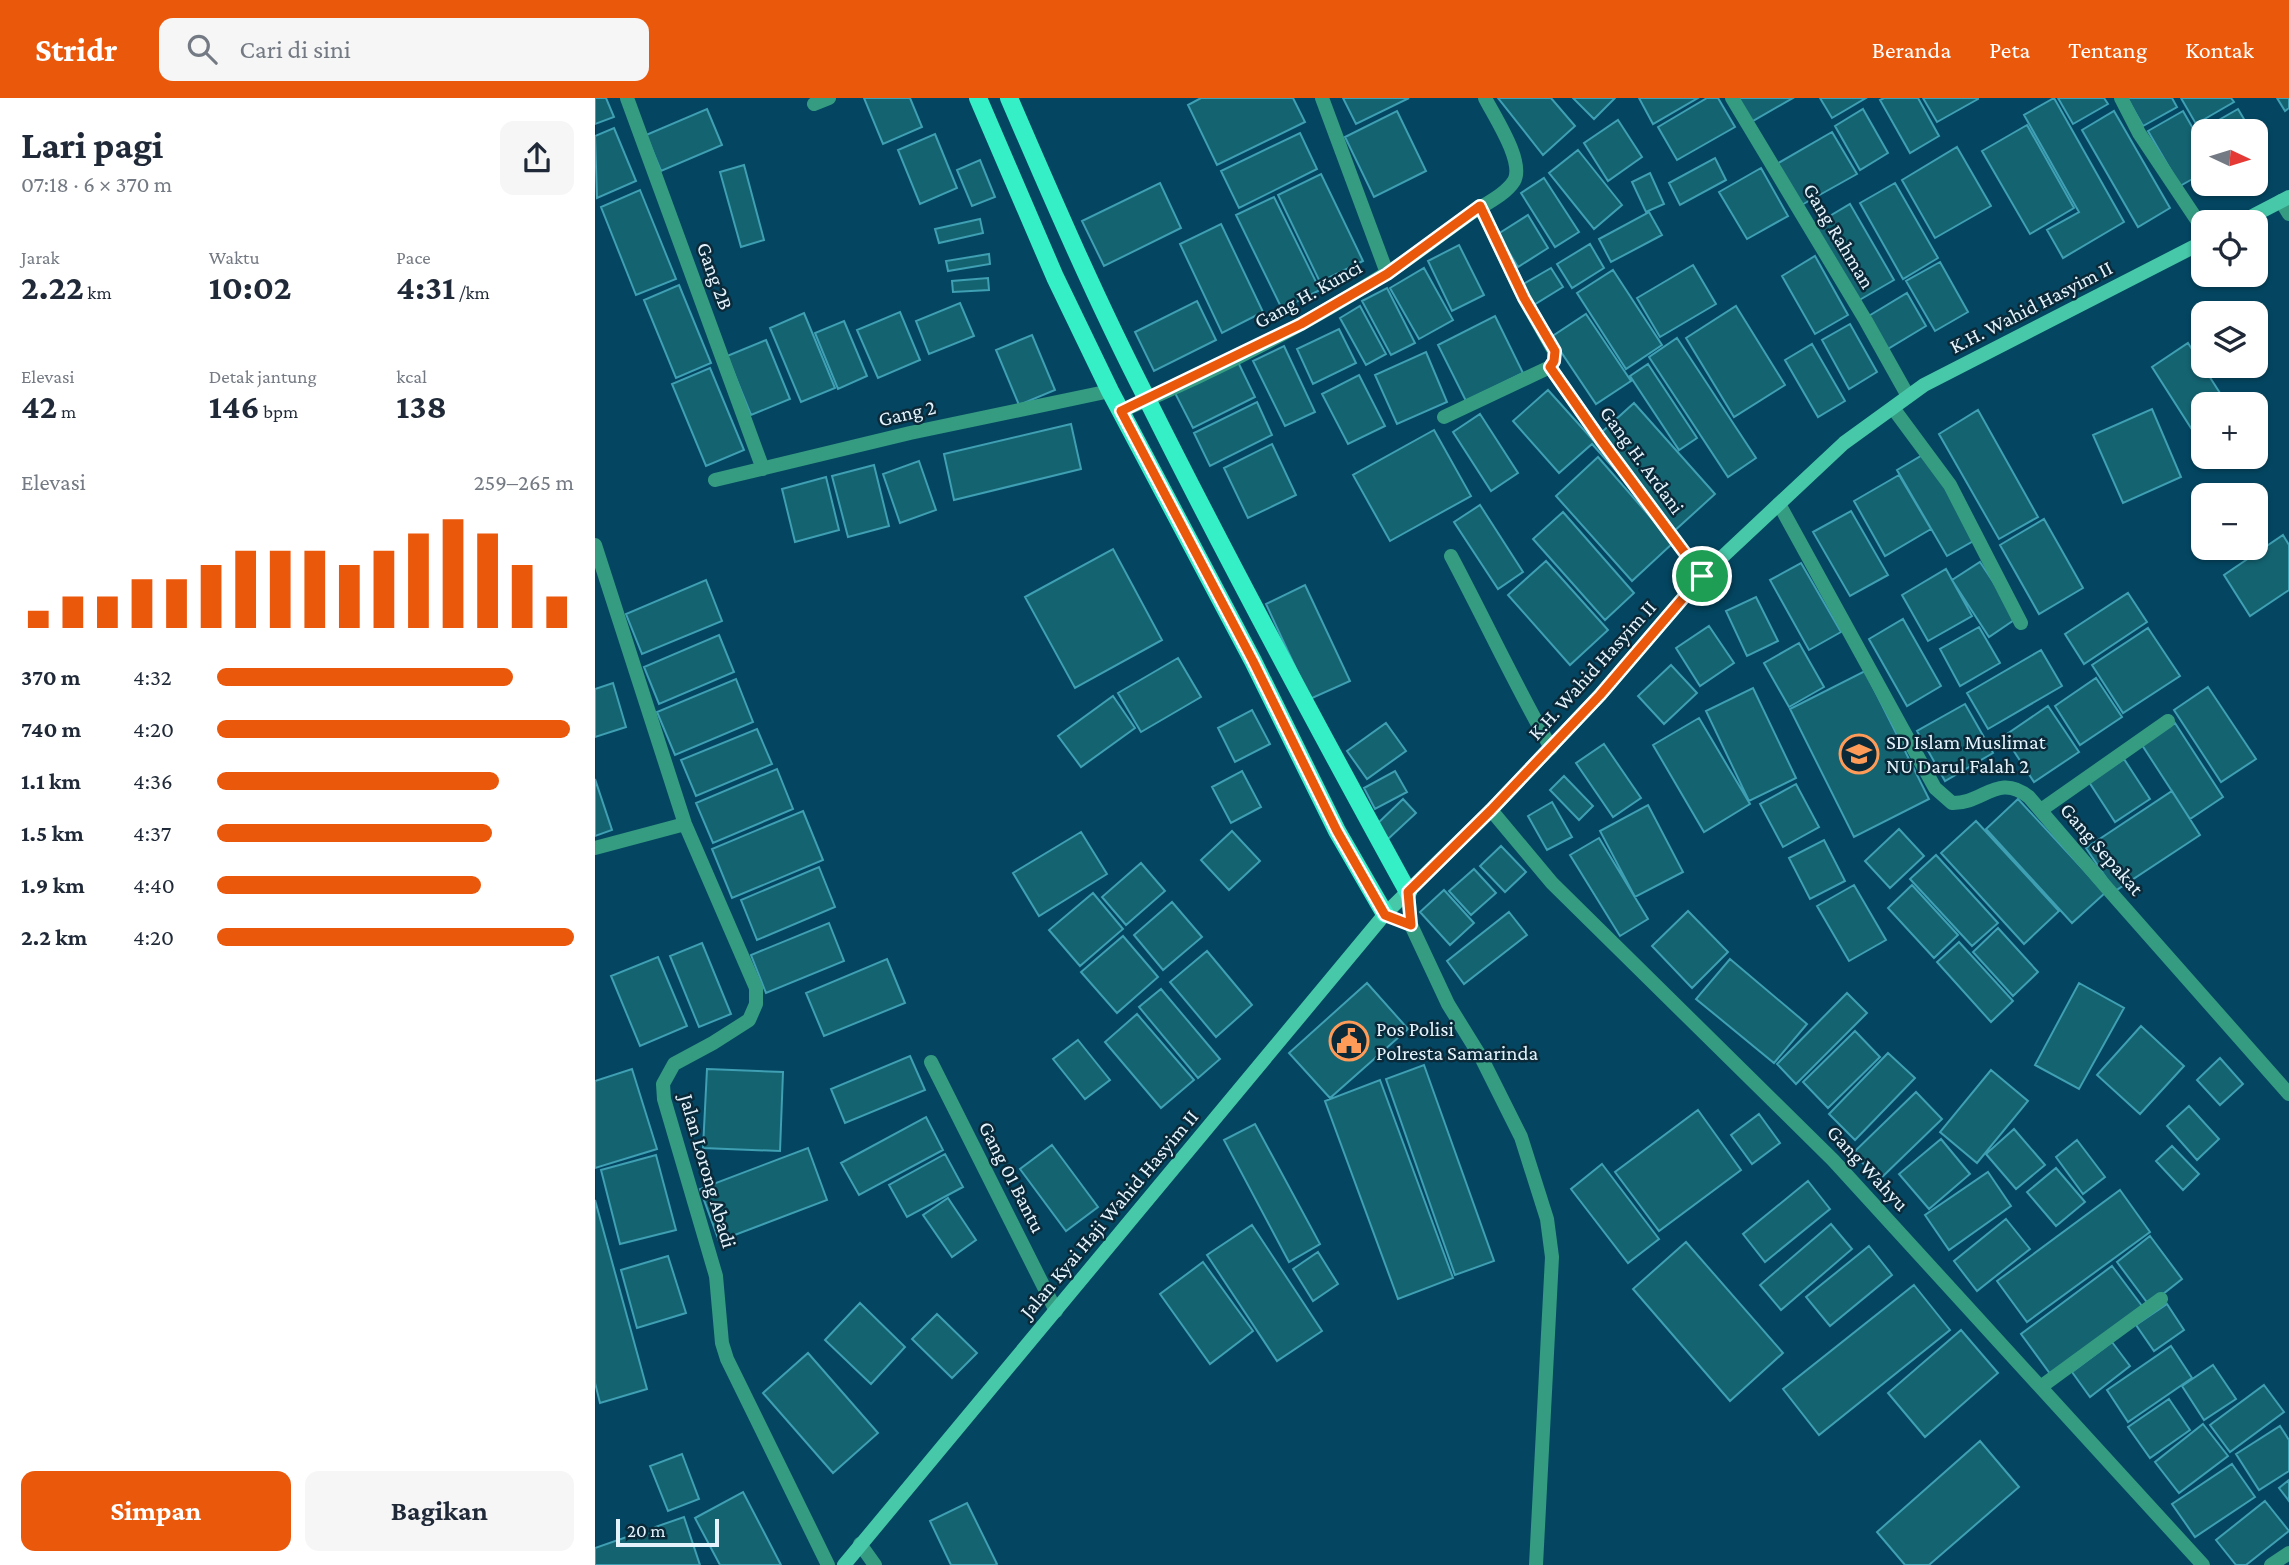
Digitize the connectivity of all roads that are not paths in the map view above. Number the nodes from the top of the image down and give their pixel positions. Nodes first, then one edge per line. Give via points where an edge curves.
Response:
1 (627, 98) edge
2 (829, 98) edge
3 (978, 98) edge
4 (1009, 98) edge
5 (1322, 98) edge
6 (1485, 98) edge
7 (1732, 98) edge
8 (2120, 98) edge
9 (814, 104) dead end
10 (2286, 204) edge
11 (1480, 206) junction
12 (2191, 211) edge
13 (2268, 211) edge
14 (2191, 248) edge
15 (1387, 274) junction
16 (1550, 367) junction
17 (1110, 391) junction
18 (1908, 396) junction
19 (1147, 400) junction
20 (1893, 408) junction
21 (1121, 411) junction
22 (1444, 417) dead end
23 (763, 469) junction
24 (715, 480) dead end
25 (1779, 504) junction
26 (595, 545) edge
27 (1451, 556) dead end
28 (1702, 576) junction
29 (2021, 623) dead end
30 (2168, 721) dead end
31 (1551, 748) junction
32 (1491, 810) junction
33 (2041, 810) junction
34 (685, 824) junction
35 (595, 848) edge
36 (1408, 892) junction
37 (1385, 915) junction
38 (1411, 925) junction
39 (931, 1062) dead end
40 (2289, 1094) edge
41 (2161, 1299) dead end
42 (1056, 1311) junction
43 (2042, 1387) junction
44 (860, 1544) junction
45 (2289, 1553) edge
46 (828, 1565) edge
47 (844, 1565) edge
48 (875, 1565) edge
49 (1536, 1565) edge
50 (2203, 1565) edge
51 (2271, 1565) edge

1 - 23 street, Gang 2B
2 - 9 street
3 - 17 main road
4 - 19 main road
5 - 15 street
6 - 11 street, Gang H. Kunci via 1517,165 1515,179 1504,192
7 - 18 street, Gang Rahman
8 - 12 street
10 - 13 street
11 - 15 street, Gang H. Kunci
11 - 16 street, Gang H. Ardani via 1555,351
14 - 18 street, K.H. Wahid Hasyim II
15 - 19 street, Gang H. Kunci via 1301,324
16 - 22 street
16 - 28 street, Gang H. Ardani
17 - 21 main road
17 - 23 street, Gang 2
18 - 20 street, K.H. Wahid Hasyim II
19 - 21 street, Gang H. Kunci
19 - 36 main road
20 - 25 street, K.H. Wahid Hasyim II via 1844,443
20 - 29 street via 1950,485
21 - 37 main road via 1319,797
23 - 24 street, Gang 2
25 - 28 street, K.H. Wahid Hasyim II
25 - 33 street, Gang Sepakat via 1935,788 1952,803 1963,804 2012,787
26 - 34 street, Jalan Lorong Abadi
27 - 31 street
28 - 31 street, K.H. Wahid Hasyim II
30 - 33 street
31 - 32 street, K.H. Wahid Hasyim II
32 - 36 street, K.H. Wahid Hasyim II
32 - 43 street, Gang Wahyu via 1552,883 1833,1160
33 - 40 street, Gang Sepakat
34 - 35 street
34 - 46 street, Jalan Lorong Abadi via 748,966 756,1004 749,1020 674,1064 663,1084 664,1099 709,1246 727,1359
36 - 37 street, Jalan Kyai Haji Wahid Hasyim II
36 - 38 street
37 - 38 street
37 - 42 street, Jalan Kyai Haji Wahid Hasyim II
38 - 49 street via 1448,1004 1510,1112 1547,1219 1552,1257
39 - 42 street, Gang 01 Bantu
41 - 43 street
42 - 44 street, Jalan Kyai Haji Wahid Hasyim II
43 - 50 street, Gang Wahyu
44 - 47 street, Jalan Kyai Haji Wahid Hasyim II
44 - 48 street
45 - 51 street

